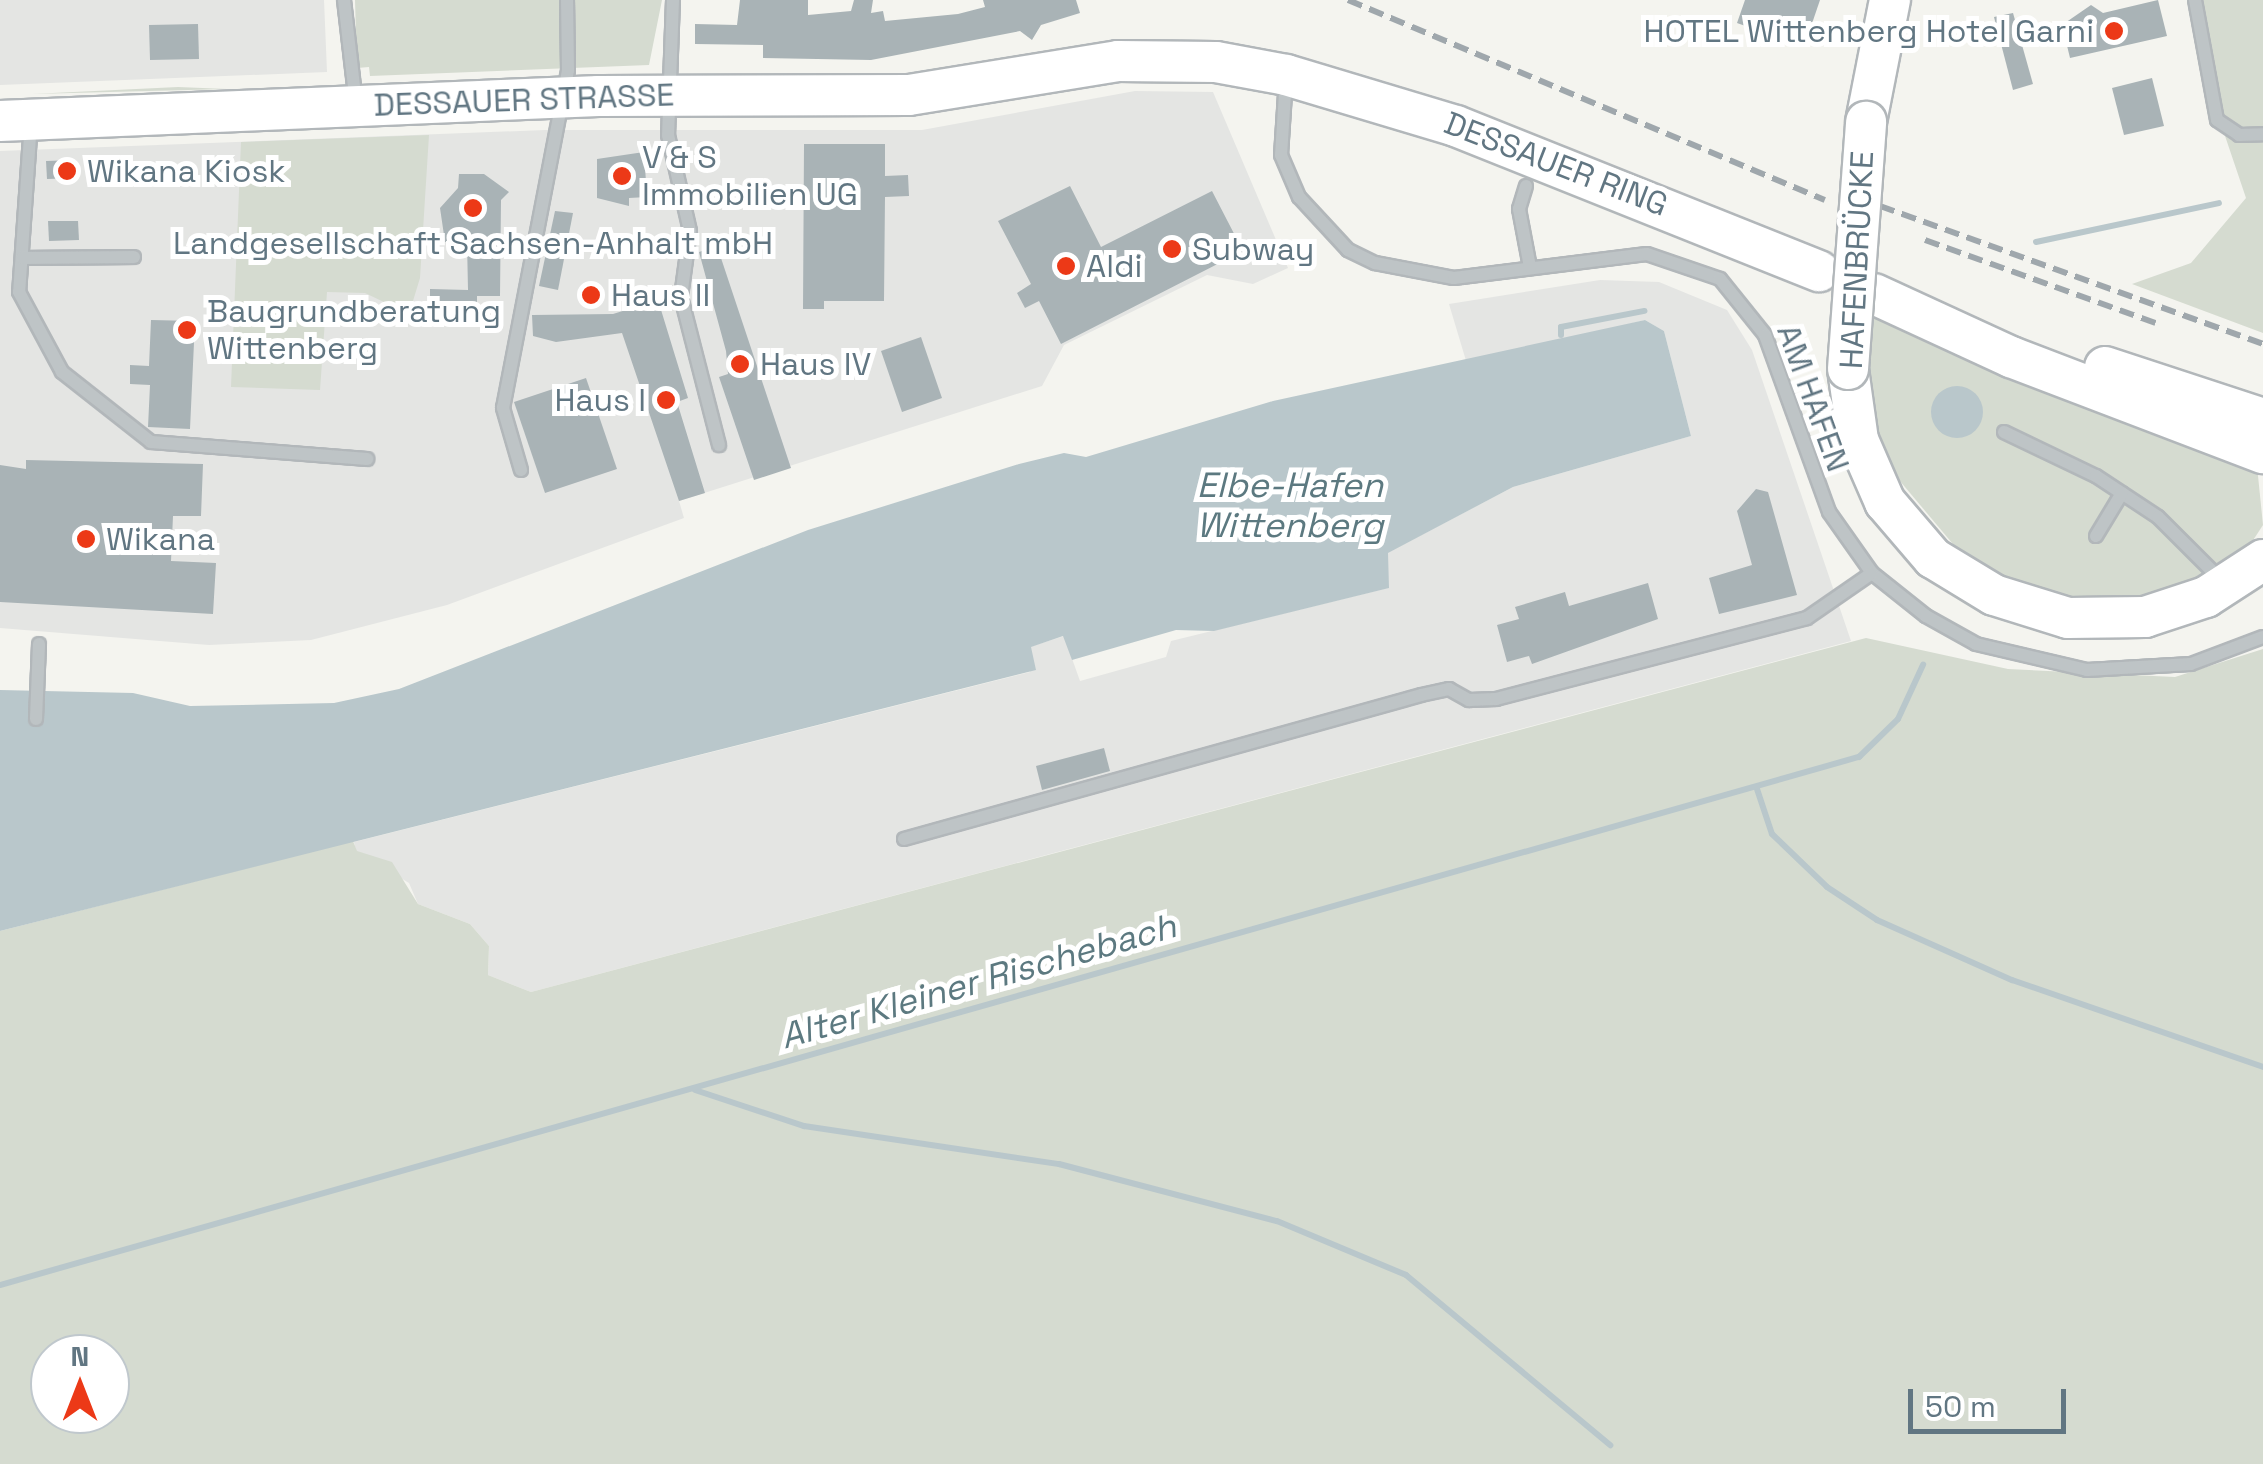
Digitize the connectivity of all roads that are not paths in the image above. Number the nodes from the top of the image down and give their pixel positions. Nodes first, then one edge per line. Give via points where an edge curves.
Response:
1 (344, 0) edge
2 (566, 0) edge
3 (672, 0) edge
4 (1890, 0) edge
5 (2195, 0) edge
6 (1286, 74) junction
7 (668, 96) junction
8 (562, 97) junction
9 (356, 105) junction
10 (15, 120) edge
11 (2263, 134) edge
12 (1515, 158) junction
13 (134, 257) dead end
14 (23, 258) junction
15 (1530, 267) junction
16 (1819, 270) dead end
17 (1874, 294) dead end
18 (1986, 340) junction
19 (2263, 419) edge
20 (2004, 432) dead end
21 (718, 445) dead end
22 (2263, 453) edge
23 (366, 459) dead end
24 (521, 470) dead end
25 (2122, 493) junction
26 (2096, 536) dead end
27 (2263, 560) edge
28 (1872, 573) junction
29 (2226, 586) junction
30 (2263, 637) edge
31 (38, 644) dead end
32 (36, 720) dead end
33 (904, 839) dead end

1 - 9 lane
2 - 8 lane
3 - 7 lane
4 - 29 main road, HAFENBRÜCKE, bridge via 1866,122 1848,370 1858,440 1885,502 1914,540 1972,582 2042,613 2094,620 2166,612
5 - 11 lane via 2217,120 2239,135
6 - 7 main road, DESSAUER STRASSE via 1167,60 908,95
6 - 12 main road, DESSAUER RING
6 - 15 lane, AM HAFEN via 1279,126 1286,168 1299,197 1348,250 1420,275
7 - 8 main road, DESSAUER STRASSE
7 - 21 lane via 668,135 690,231 680,297
8 - 9 main road, DESSAUER STRASSE
8 - 24 lane via 503,408
9 - 10 main road, DESSAUER STRASSE
10 - 14 lane
12 - 15 lane
12 - 16 main road, DESSAUER RING
13 - 14 lane
14 - 23 lane via 19,292 45,352 138,434 168,445
15 - 28 lane, AM HAFEN via 1646,254 1720,280 1765,335 1816,488
17 - 18 main road
18 - 19 main road via 2024,340
18 - 22 main road
20 - 25 lane
25 - 26 lane
25 - 29 lane via 2158,517
27 - 29 main road, HAFENBRÜCKE
28 - 30 lane, AM HAFEN via 1943,626 2028,662 2146,670 2191,664
28 - 33 lane via 1807,618 1496,699 1470,700 1449,690 1421,696
31 - 32 lane

